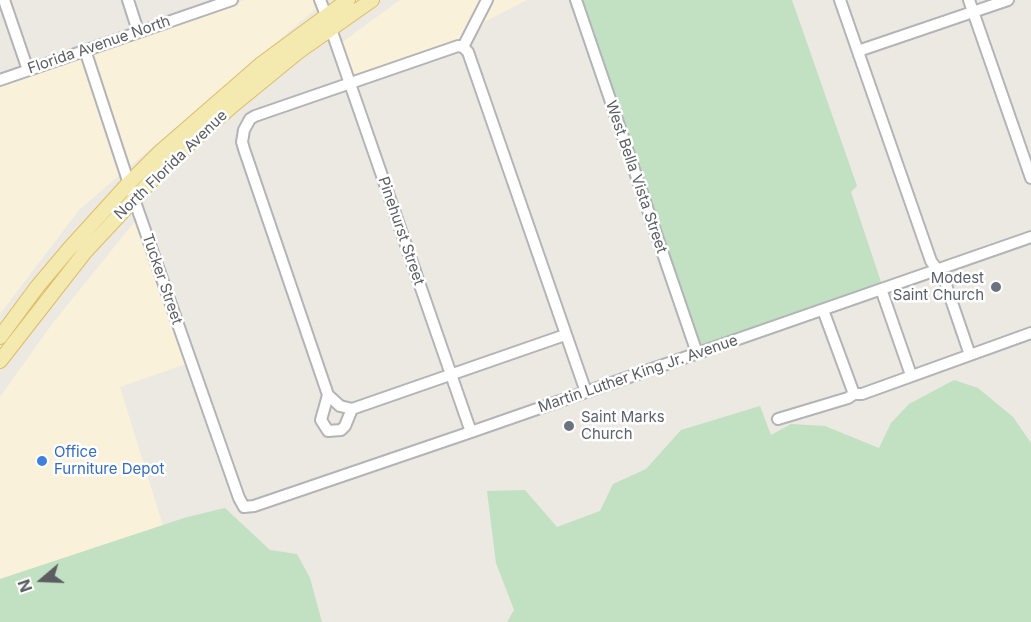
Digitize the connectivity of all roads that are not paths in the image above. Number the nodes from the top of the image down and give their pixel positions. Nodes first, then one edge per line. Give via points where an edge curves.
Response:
1 (4, 0) edge
2 (128, 0) edge
3 (232, 0) edge
4 (320, 0) edge
5 (348, 0) edge
6 (372, 0) edge
7 (487, 0) edge
8 (576, 0) edge
9 (840, 0) edge
10 (969, 0) edge
11 (1008, 0) edge
12 (974, 12) junction
13 (326, 15) junction
14 (332, 29) junction
15 (138, 31) junction
16 (463, 47) junction
17 (85, 50) junction
18 (860, 55) junction
19 (28, 70) junction
20 (0, 80) edge
21 (350, 83) junction
22 (1031, 178) edge
23 (128, 184) junction
24 (134, 199) junction
25 (1031, 237) edge
26 (938, 270) junction
27 (881, 289) junction
28 (823, 310) junction
29 (1031, 333) edge
30 (566, 335) junction
31 (0, 337) edge
32 (697, 353) junction
33 (970, 355) junction
34 (0, 361) edge
35 (451, 375) junction
36 (911, 375) junction
37 (586, 392) junction
38 (854, 394) junction
39 (328, 395) junction
40 (352, 409) junction
41 (778, 419) dead end
42 (471, 432) junction
43 (244, 507) joint

1 - 19 street
2 - 15 street
3 - 15 street, Florida Avenue North
4 - 13 street
5 - 13 main road, North Florida Avenue
6 - 14 main road, North Florida Avenue
7 - 16 street
8 - 32 street, West Bella Vista Street
9 - 18 street
10 - 12 street
11 - 12 street
12 - 18 street via 861,50
12 - 22 street
13 - 23 main road, North Florida Avenue via 225,94
14 - 21 street, Pinehurst Street
14 - 24 main road, North Florida Avenue via 232,106
15 - 17 street, Florida Avenue North
16 - 21 street
16 - 30 street via 468,52
17 - 19 street, Florida Avenue North
17 - 23 street, Tucker Street
18 - 26 street via 931,261
19 - 20 street, Florida Avenue North
21 - 35 street, Pinehurst Street
21 - 39 street via 255,116 245,126 242,140
23 - 24 street, Tucker Street
23 - 31 main road, North Florida Avenue via 37,287
24 - 34 main road, North Florida Avenue via 54,289
24 - 43 street, Tucker Street
25 - 26 street, Martin Luther King Jr. Avenue
26 - 27 street, Martin Luther King Jr. Avenue
26 - 33 street
27 - 28 street, Martin Luther King Jr. Avenue
27 - 36 street
28 - 32 street, Martin Luther King Jr. Avenue
28 - 38 street
29 - 33 street
30 - 35 street
30 - 37 street
32 - 37 street, Martin Luther King Jr. Avenue
33 - 36 street
35 - 40 street
35 - 42 street, Pinehurst Street
36 - 38 street
37 - 42 street, Martin Luther King Jr. Avenue
38 - 41 street
39 - 40 street via 340,406
39 - 40 street via 321,420 328,431 341,430
42 - 43 street, Martin Luther King Jr. Avenue

